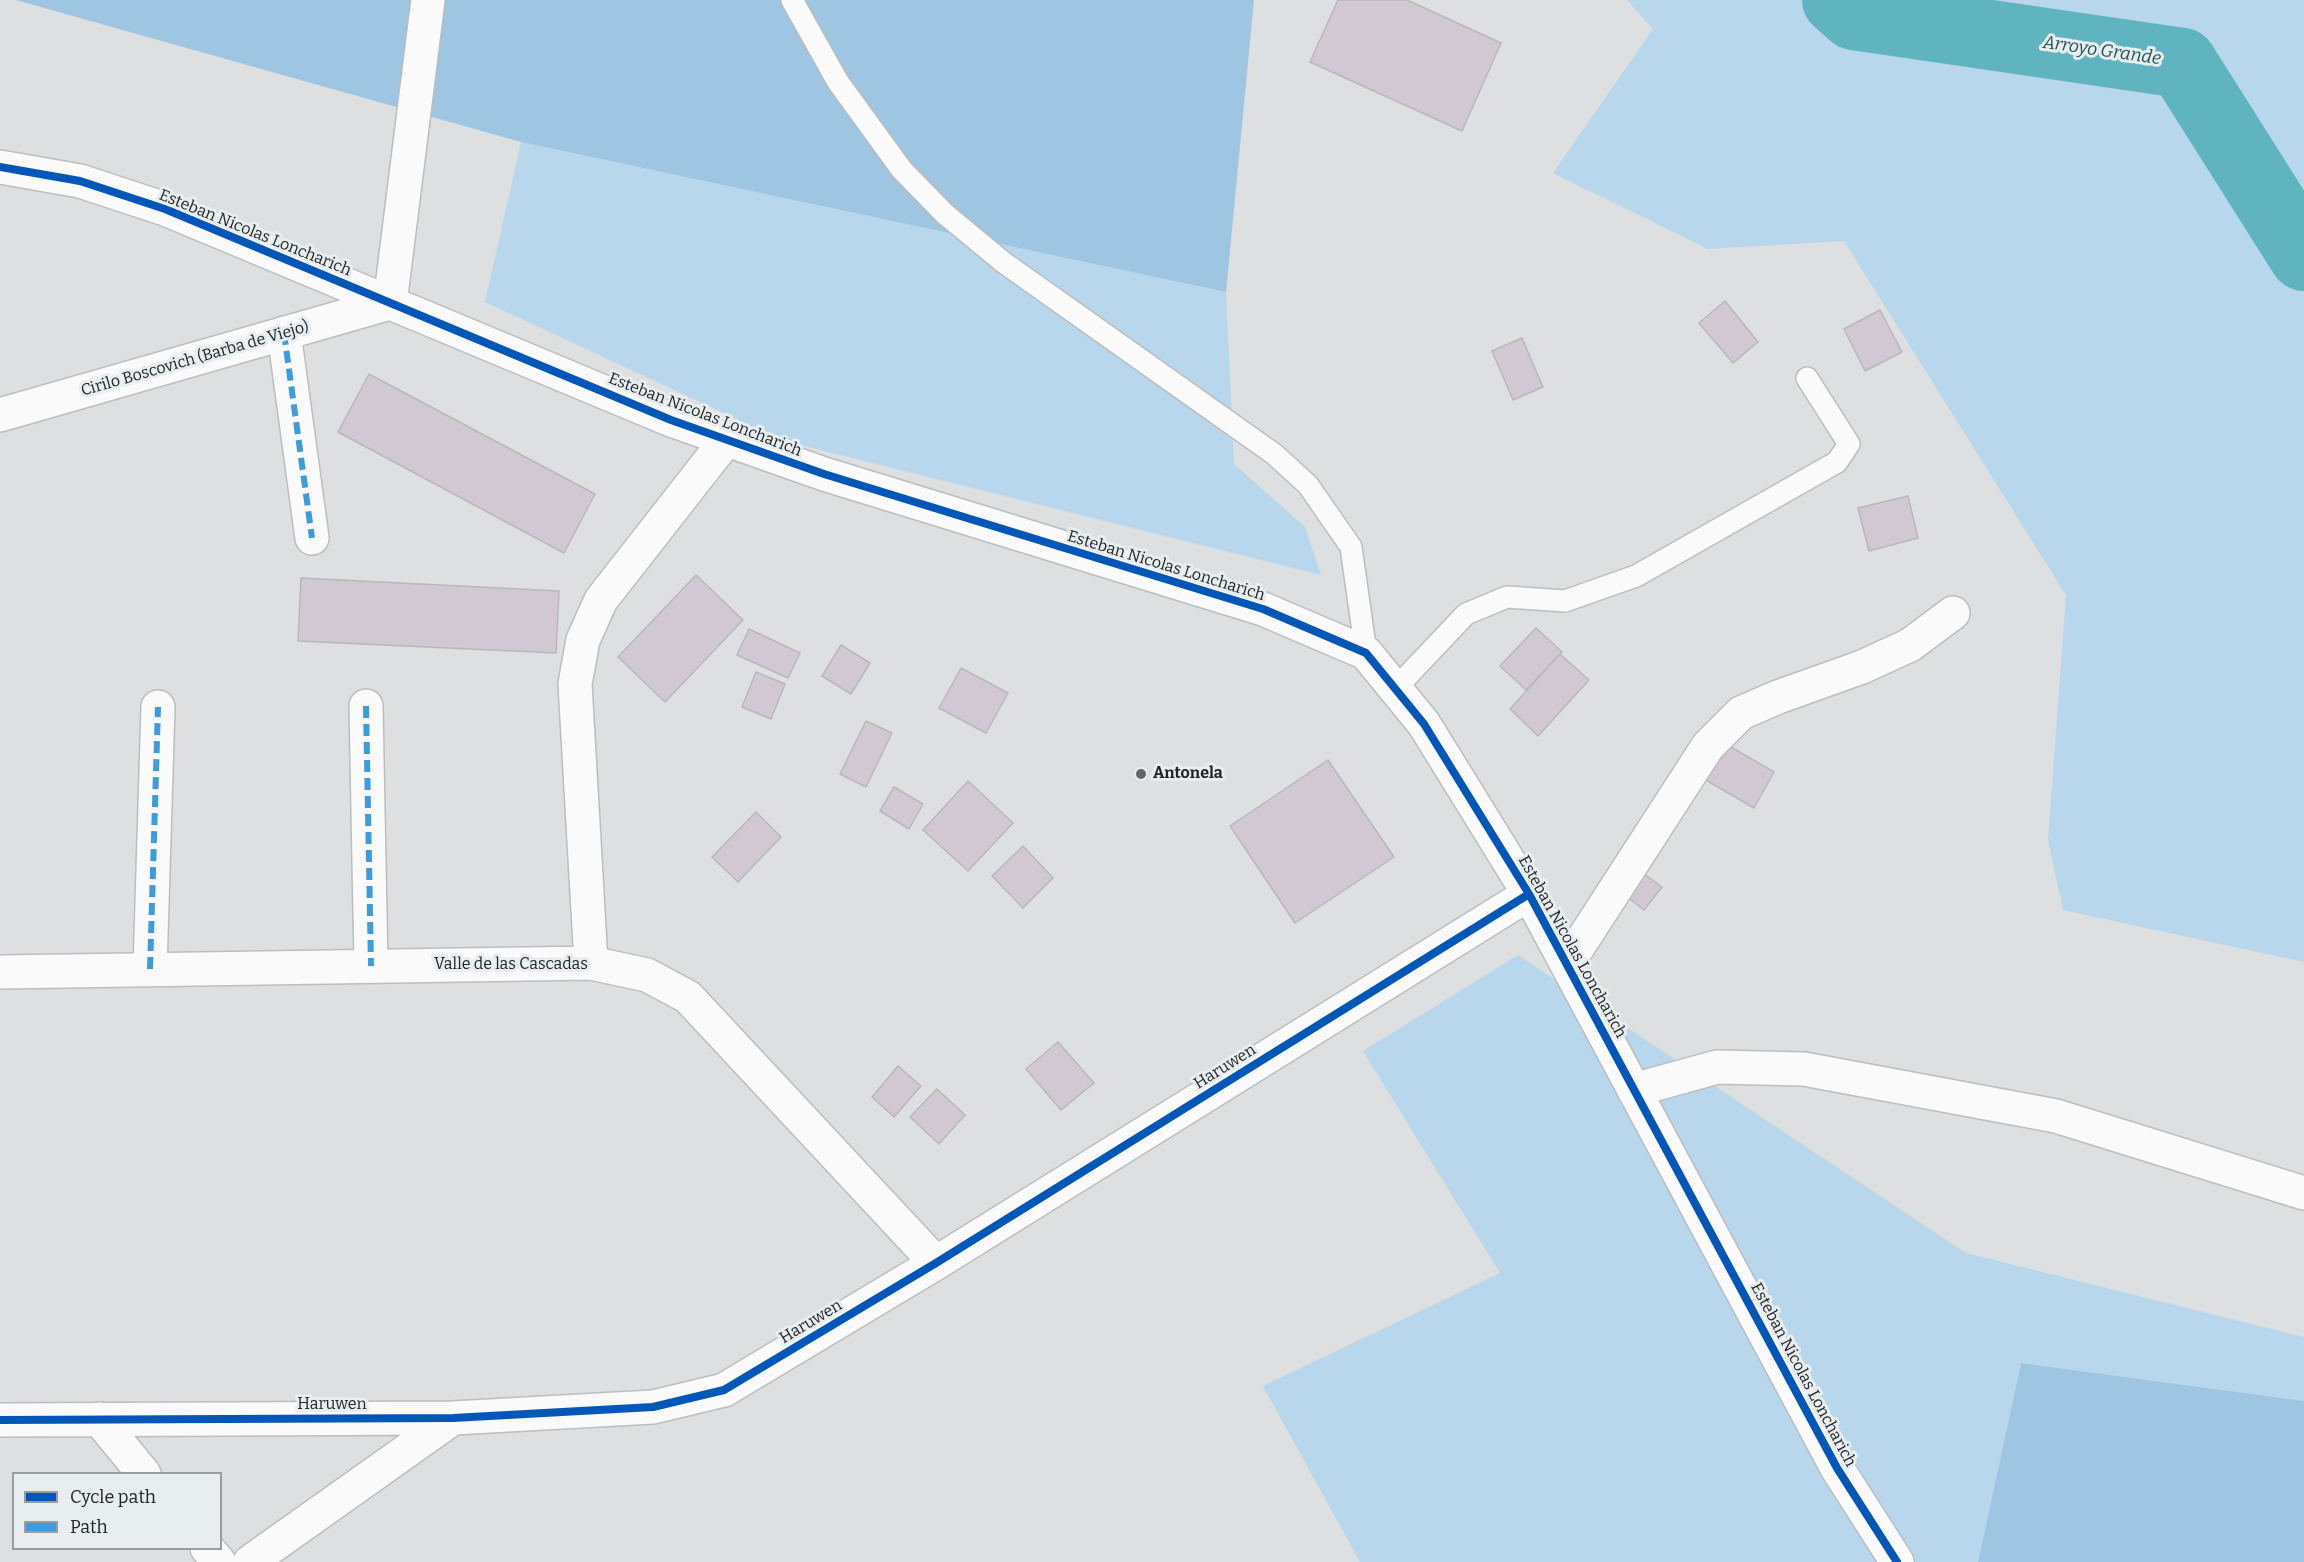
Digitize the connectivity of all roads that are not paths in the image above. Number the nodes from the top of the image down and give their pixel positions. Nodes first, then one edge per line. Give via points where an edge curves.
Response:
1 (428, 0) edge
2 (792, 0) edge
3 (0, 167) edge
4 (390, 303) junction
5 (284, 333) junction
6 (1807, 378) dead end
7 (0, 415) edge
8 (727, 439) junction
9 (312, 538) dead end
10 (1953, 613) dead end
11 (1366, 653) junction
12 (1395, 688) junction
13 (366, 706) dead end
14 (158, 707) dead end
15 (1529, 894) junction
16 (591, 963) junction
17 (1567, 964) junction
18 (371, 966) junction
19 (150, 969) junction
20 (0, 972) edge
21 (1634, 1090) junction
22 (2304, 1193) edge
23 (936, 1263) junction
24 (453, 1418) junction
25 (99, 1419) junction
26 (0, 1420) edge
27 (143, 1472) edge
28 (209, 1550) edge
29 (219, 1562) edge
30 (250, 1562) edge
31 (1897, 1562) edge

1 - 4 street
2 - 11 lane via 838,82 902,170 945,214 1003,262 1274,454 1308,484 1351,547
3 - 4 street, Esteban Nicolas Loncharich via 80,181 165,208
4 - 5 street, Cirilo Boscovich (Barba de Viejo)
4 - 8 street, Esteban Nicolas Loncharich via 671,420
5 - 7 street, Cirilo Boscovich (Barba de Viejo)
5 - 9 street
6 - 12 lane via 1849,444 1838,462 1636,576 1565,601 1507,597 1466,614
8 - 11 street, Esteban Nicolas Loncharich via 835,477 1263,609
8 - 16 street via 601,600 583,640 575,684
10 - 17 street via 1910,645 1741,713 1708,746
11 - 12 street, Esteban Nicolas Loncharich
12 - 15 street, Esteban Nicolas Loncharich via 1424,724
13 - 18 street
14 - 19 street
15 - 17 street, Esteban Nicolas Loncharich
15 - 23 street, Haruwen
16 - 18 street, Valle de las Cascadas
16 - 23 street, Valle de las Cascadas via 647,975 688,997
17 - 21 street, Esteban Nicolas Loncharich
18 - 19 street, Valle de las Cascadas
19 - 20 street, Valle de las Cascadas
21 - 22 street via 1717,1067 1804,1070 2056,1116
21 - 31 street, Esteban Nicolas Loncharich via 1837,1468
23 - 24 street, Haruwen via 724,1390 653,1407
24 - 25 street, Haruwen
24 - 30 street
25 - 26 street, Haruwen
25 - 27 street
28 - 29 street

